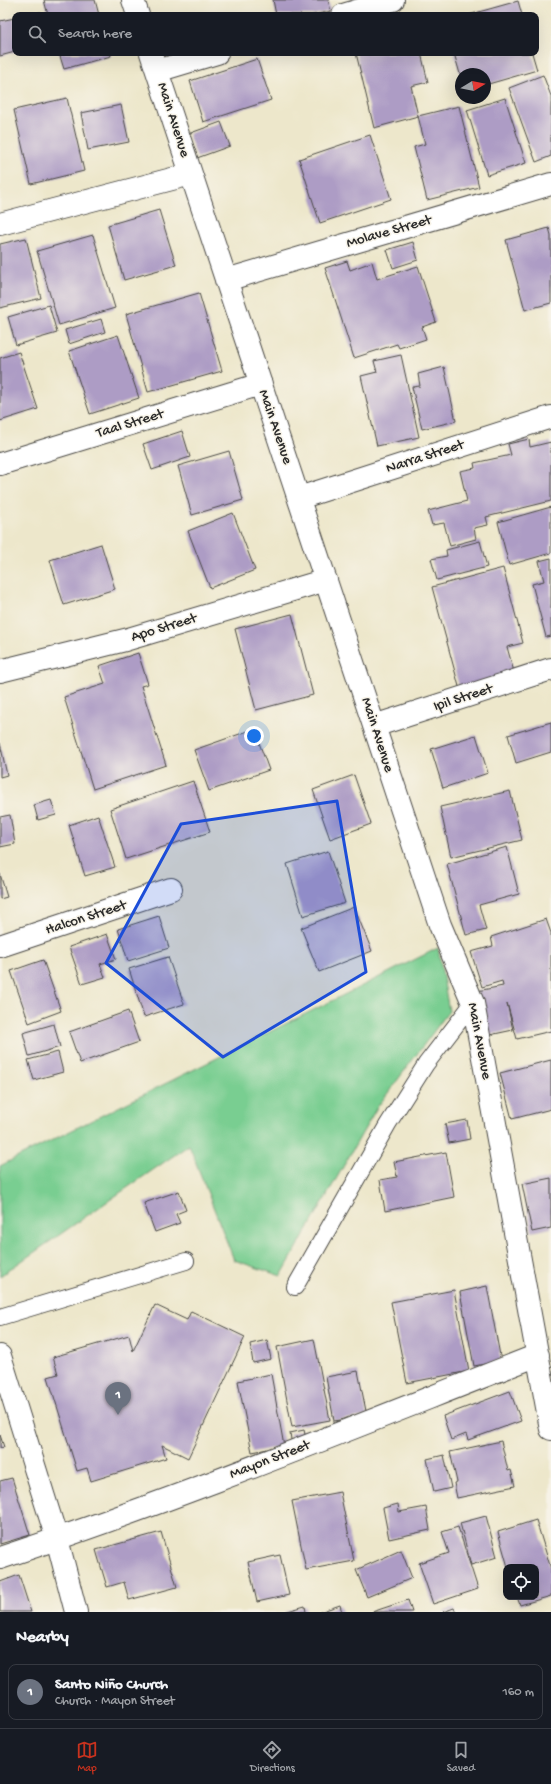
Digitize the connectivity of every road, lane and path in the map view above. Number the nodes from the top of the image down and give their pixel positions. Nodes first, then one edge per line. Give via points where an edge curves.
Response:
1 (133, 0) edge
2 (393, 0) edge
3 (137, 12) edge
4 (353, 12) edge
5 (196, 56) edge
6 (154, 62) edge
7 (191, 174) junction
8 (551, 184) edge
9 (0, 224) edge
10 (226, 280) junction
11 (261, 384) junction
12 (551, 417) edge
13 (0, 464) edge
14 (299, 498) junction
15 (326, 580) junction
16 (551, 669) edge
17 (0, 671) edge
18 (374, 726) junction
19 (171, 889) dead end
20 (0, 946) edge
21 (473, 1003) junction
22 (186, 1262) dead end
23 (295, 1288) dead end
24 (0, 1317) edge
25 (538, 1355) junction
26 (0, 1356) edge
27 (551, 1429) edge
28 (57, 1539) junction
29 (0, 1558) edge
30 (76, 1612) edge

1 - 3 street
2 - 4 street
5 - 6 street
6 - 7 street, Main Avenue
7 - 9 street
7 - 10 street, Main Avenue
8 - 10 street, Molave Street
10 - 11 street, Main Avenue
11 - 13 street, Taal Street
11 - 14 street, Main Avenue
12 - 14 street, Narra Street
14 - 15 street, Main Avenue
15 - 17 street, Apo Street via 125,640
15 - 18 street, Main Avenue
16 - 18 street, Ipil Street
18 - 21 street, Main Avenue via 440,925
19 - 20 street, Halcon Street
21 - 23 lane via 426,1064 388,1124
21 - 25 street, Main Avenue
22 - 24 lane
25 - 27 street, Main Avenue
25 - 28 street, Mayon Street via 228,1477
26 - 28 street
28 - 29 street, Mayon Street
28 - 30 street

